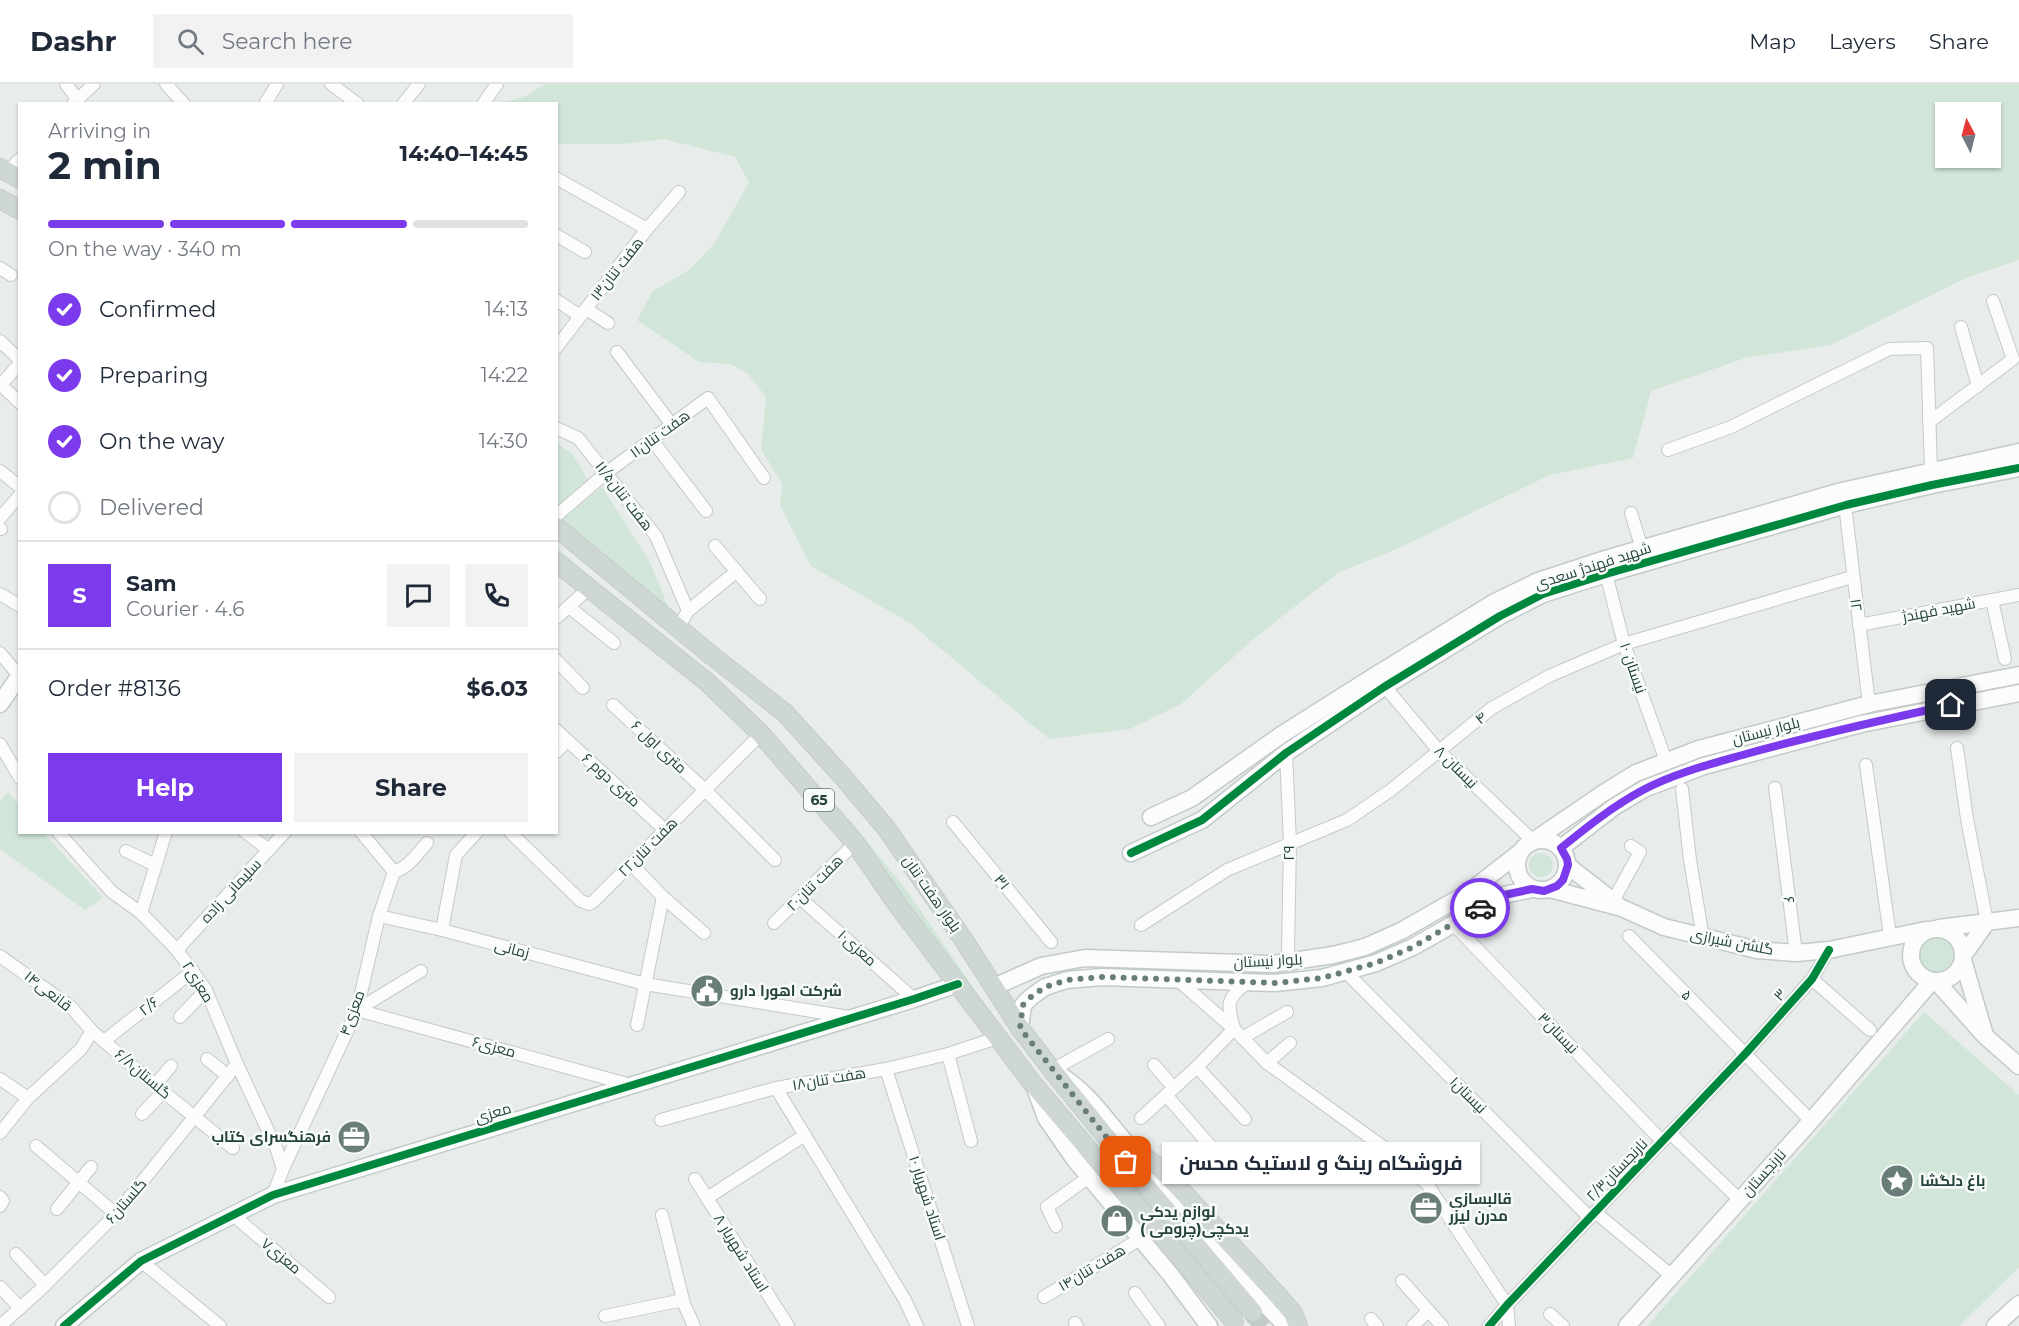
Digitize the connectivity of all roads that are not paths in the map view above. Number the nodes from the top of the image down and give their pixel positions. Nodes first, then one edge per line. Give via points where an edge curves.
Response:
1 (66, 84) edge
2 (93, 84) edge
3 (166, 84) edge
4 (277, 84) edge
5 (331, 84) edge
6 (419, 84) edge
7 (495, 85) edge
8 (75, 101) edge
9 (182, 102) edge
10 (266, 102) edge
11 (355, 102) edge
12 (405, 102) edge
13 (484, 102) edge
14 (558, 179) edge
15 (679, 192) dead end
16 (0, 199) edge
17 (18, 209) edge
18 (647, 229) junction
19 (558, 236) edge
20 (585, 252) dead end
21 (0, 268) edge
22 (11, 275) dead end
23 (558, 301) edge
24 (1993, 301) dead end
25 (583, 312) junction
26 (608, 323) dead end
27 (1961, 327) dead end
28 (0, 341) edge
29 (558, 345) edge
30 (617, 352) dead end
31 (18, 359) edge
32 (18, 363) edge
33 (0, 385) edge
34 (1978, 386) junction
35 (18, 401) edge
36 (1929, 422) junction
37 (672, 425) junction
38 (558, 429) edge
39 (652, 440) junction
40 (1668, 450) dead end
41 (2019, 452) edge
42 (2019, 468) edge
43 (1931, 470) junction
44 (0, 471) edge
45 (606, 474) junction
46 (764, 478) dead end
47 (18, 485) edge
48 (18, 498) edge
49 (1844, 498) junction
50 (706, 511) dead end
51 (1631, 513) dead end
52 (558, 514) edge
53 (0, 525) edge
54 (558, 529) edge
55 (715, 546) dead end
56 (1642, 549) junction
57 (558, 564) edge
58 (737, 572) junction
59 (1606, 574) junction
60 (1852, 577) junction
61 (589, 588) junction
62 (0, 594) edge
63 (2019, 595) edge
64 (760, 599) dead end
65 (1992, 600) junction
66 (18, 605) edge
67 (569, 607) junction
68 (688, 611) junction
69 (558, 616) edge
70 (1859, 626) junction
71 (678, 628) junction
72 (614, 643) dead end
73 (1624, 644) junction
74 (0, 653) edge
75 (2005, 659) dead end
76 (558, 662) edge
77 (18, 675) edge
78 (2019, 675) edge
79 (18, 677) edge
80 (1380, 681) junction
81 (584, 688) dead end
82 (2019, 693) edge
83 (0, 704) edge
84 (1869, 704) junction
85 (613, 705) dead end
86 (558, 732) edge
87 (762, 734) junction
88 (567, 741) junction
89 (0, 744) edge
90 (1957, 748) dead end
91 (558, 750) edge
92 (1439, 752) junction
93 (1287, 753) junction
94 (1666, 761) junction
95 (1866, 765) dead end
96 (18, 775) edge
97 (1775, 788) dead end
98 (1682, 789) dead end
99 (705, 790) junction
100 (1151, 817) dead end
101 (953, 822) dead end
102 (665, 830) junction
103 (60, 834) edge
104 (165, 834) edge
105 (248, 834) edge
106 (283, 834) edge
107 (363, 834) edge
108 (475, 834) edge
109 (512, 834) edge
110 (1533, 841) junction
111 (1290, 842) junction
112 (427, 843) dead end
113 (855, 843) junction
114 (1631, 846) dead end
115 (1561, 848) junction
116 (269, 850) junction
117 (126, 851) dead end
118 (1131, 853) dead end
119 (1519, 853) junction
120 (775, 860) dead end
121 (631, 864) junction
122 (1568, 865) junction
123 (155, 866) junction
124 (394, 872) junction
125 (1532, 889) junction
126 (1550, 890) junction
127 (663, 897) junction
128 (800, 897) junction
129 (1618, 905) junction
130 (141, 913) junction
131 (379, 916) junction
132 (2019, 918) edge
133 (1987, 922) junction
134 (774, 923) dead end
135 (1141, 925) dead end
136 (1454, 925) junction
137 (1931, 929) junction
138 (442, 930) junction
139 (704, 933) dead end
140 (1629, 936) dead end
141 (1886, 937) junction
142 (1703, 938) junction
143 (1051, 942) dead end
144 (177, 950) junction
145 (1829, 950) junction
146 (1288, 953) dead end
147 (1796, 953) junction
148 (1910, 955) junction
149 (0, 956) edge
150 (1963, 958) junction
151 (193, 971) junction
152 (421, 971) dead end
153 (1346, 972) junction
154 (1916, 972) junction
155 (1021, 975) junction
156 (1812, 979) junction
157 (1179, 981) junction
158 (1934, 981) junction
159 (1247, 983) junction
160 (645, 984) junction
161 (958, 984) junction
162 (994, 987) junction
163 (206, 990) junction
164 (1031, 997) junction
165 (914, 999) junction
166 (357, 1010) junction
167 (1287, 1012) dead end
168 (180, 1017) dead end
169 (850, 1018) junction
170 (1901, 1019) junction
171 (637, 1024) dead end
172 (1020, 1028) junction
173 (1870, 1030) dead end
174 (92, 1031) junction
175 (1238, 1034) junction
176 (1985, 1036) junction
177 (997, 1038) junction
178 (1108, 1039) dead end
179 (104, 1041) junction
180 (1290, 1043) dead end
181 (1746, 1053) junction
182 (948, 1054) junction
183 (207, 1059) dead end
184 (2017, 1062) edge
185 (1268, 1063) junction
186 (237, 1064) junction
187 (1154, 1065) dead end
188 (171, 1066) dead end
189 (1197, 1067) junction
190 (886, 1069) junction
191 (1052, 1070) junction
192 (228, 1076) junction
193 (0, 1079) edge
194 (1033, 1084) junction
195 (631, 1085) junction
196 (159, 1088) junction
197 (776, 1088) junction
198 (1170, 1092) junction
199 (28, 1098) junction
200 (142, 1114) dead end
201 (196, 1117) junction
202 (1141, 1118) dead end
203 (1245, 1119) dead end
204 (661, 1120) dead end
205 (1811, 1121) junction
206 (0, 1133) edge
207 (805, 1135) junction
208 (1666, 1137) junction
209 (971, 1141) dead end
210 (36, 1146) dead end
211 (1128, 1146) joint
212 (233, 1148) dead end
213 (1213, 1149) dead end
214 (91, 1167) dead end
215 (283, 1169) junction
216 (1089, 1177) junction
217 (695, 1179) dead end
218 (78, 1184) junction
219 (273, 1195) junction
220 (707, 1198) junction
221 (1740, 1200) junction
222 (57, 1209) dead end
223 (116, 1214) junction
224 (232, 1215) junction
225 (662, 1215) dead end
226 (1593, 1215) junction
227 (1056, 1226) dead end
228 (1140, 1239) junction
229 (16, 1254) dead end
230 (141, 1261) junction
231 (1672, 1276) junction
232 (1402, 1281) dead end
233 (45, 1285) junction
234 (0, 1287) edge
235 (1135, 1293) dead end
236 (329, 1297) dead end
237 (1044, 1297) dead end
238 (683, 1300) junction
239 (2019, 1304) edge
240 (1507, 1305) junction
241 (1267, 1306) junction
242 (20, 1308) junction
243 (1428, 1311) junction
244 (1550, 1314) dead end
245 (605, 1316) dead end
246 (1235, 1323) tunnel mouth
247 (68, 1325) edge
248 (0, 1326) edge
249 (220, 1326) edge
250 (694, 1326) edge
251 (788, 1326) edge
252 (917, 1326) edge
253 (968, 1326) edge
254 (1159, 1326) edge
255 (1209, 1326) edge
256 (1280, 1326) edge
257 (1286, 1326) edge
258 (1298, 1326) edge
259 (1413, 1326) edge
260 (1442, 1326) edge
261 (1490, 1326) edge
262 (1509, 1326) edge
263 (1563, 1326) edge
264 (1627, 1326) edge
265 (1995, 1326) edge

1 - 8 street
2 - 8 street
3 - 9 street
4 - 10 street
5 - 11 street
6 - 12 street
7 - 13 street
14 - 18 street
15 - 18 street, ۱۳هفت تنان
16 - 17 main road
18 - 25 street, ۱۳هفت تنان
19 - 20 street
21 - 22 street
23 - 25 street
24 - 34 street via 2013,359
25 - 26 street
25 - 29 street, ۱۳هفت تنان
27 - 34 street
28 - 31 street
30 - 37 street
32 - 33 street
33 - 35 street
34 - 36 street
36 - 40 street via 1927,348 1889,348 1731,427
36 - 43 street
37 - 39 street, هفت تنان۱۱
37 - 46 street, هفت تنان۱۱ via 708,398
38 - 45 street, ۱۱/۵هفت تنان via 578,438
39 - 45 street, هفت تنان۱۱
39 - 50 street
41 - 43 street, شهید فهندژ سعدی
42 - 49 street, شهید فهندژ سعدی
43 - 49 street, شهید فهندژ سعدی
44 - 47 street
45 - 52 street, هفت تنان۱۱
45 - 68 street, ۱۱/۵هفت تنان via 656,536
48 - 53 street
49 - 56 street, شهید فهندژ سعدی
49 - 59 street, شهید فهندژ سعدی
49 - 60 street, ۱۲
51 - 56 street
54 - 71 main road, بلوار هفت تنان / 65
55 - 58 street
56 - 80 street, شهید فهندژ سعدی via 1538,581 1493,603
57 - 61 main road, 65
58 - 64 street
58 - 68 street
59 - 73 street, نیستان ۱۰
59 - 80 street, شهید فهندژ سعدی via 1544,594
60 - 70 street, ۱۲
60 - 73 street, ۴
61 - 67 street
61 - 87 main road, 65 via 707,682
62 - 66 street
63 - 65 street, شهید فهندژ
65 - 70 street, شهید فهندژ
65 - 75 street
67 - 69 street
67 - 72 street
68 - 71 street
70 - 84 street, ۱۲
71 - 162 main road, بلوار هفت تنان / 65 via 785,713 843,777 886,828
73 - 92 street, ۴ via 1549,676 1492,708
73 - 94 street, نیستان ۱۰
74 - 77 street
76 - 81 street
78 - 84 street, بلوار نیستان
79 - 83 street
80 - 92 street, نیستان ۸
80 - 93 street, شهید فهندژ سعدی
80 - 100 street, شهید فهندژ سعدی via 1281,735 1192,798
82 - 115 street, بلوار نیستان via 1861,724 1704,766 1644,789
84 - 94 street, بلوار نیستان
85 - 99 street, ۶ متری اول
86 - 88 street, ۶ متری دوم
87 - 99 street, ۲۲هفت تنان
87 - 113 main road, 65
88 - 91 street
88 - 102 street, ۶ متری دوم
89 - 96 street
90 - 133 street
92 - 110 street, نیستان ۸
92 - 111 street, ۴ via 1347,820
93 - 111 street, ۲۹
93 - 118 street, شهید فهندژ سعدی via 1202,820
94 - 110 street, بلوار نیستان via 1636,773
95 - 141 street
97 - 147 street, ۶
98 - 142 street
99 - 102 street, ۲۲هفت تنان
99 - 120 street, ۶ متری اول
101 - 143 street, ۳۱
102 - 121 street, ۲۲هفت تنان
103 - 130 street, ۲معزی via 112,892
104 - 123 street
105 - 116 street
106 - 116 street, سلیمانی زاده
107 - 124 street
108 - 138 street via 456,855
109 - 121 street, ۲۲هفت تنان via 581,901 589,904
110 - 115 street via 1548,840
110 - 119 street
111 - 135 street, ۴ via 1227,870
111 - 146 street, ۲۹
112 - 124 street via 402,870
113 - 128 street, هفت تنان۲۰
113 - 161 main road, 65
114 - 129 street via 1640,852
115 - 122 street
116 - 144 street, سلیمانی زاده
117 - 123 street
119 - 125 street via 1516,870
119 - 155 street, بلوار نیستان via 1466,894 1401,931 1334,955 1273,964 1085,958 1041,966
121 - 127 street
122 - 126 street via 1563,880
122 - 129 street, گلشن شیرازی
123 - 130 street
124 - 131 street, ۴معزی
125 - 126 street
125 - 136 street, بلوار نیستان via 1504,895
126 - 129 street, گلشن شیرازی
127 - 139 street
127 - 160 street
128 - 134 street, هفت تنان۲۰
128 - 165 street, ۱۰معزی
129 - 142 street, گلشن شیرازی via 1664,927
130 - 144 street, ۲معزی
131 - 138 street, زمانی
131 - 166 street, ۴معزی
132 - 133 street
133 - 137 street
133 - 150 street
136 - 153 street, بلوار نیستان via 1413,947
136 - 208 street, ۳نیستان
137 - 141 street, گلشن شیرازی
137 - 148 street via 1914,940
137 - 150 street via 1953,933
138 - 160 street, زمانی
140 - 181 street, ۵
141 - 145 street, گلشن شیرازی
141 - 148 street
142 - 147 street, گلشن شیرازی via 1756,950
144 - 151 street, ۲معزی
145 - 147 street, گلشن شیرازی
145 - 156 street, ۳
148 - 154 street
149 - 174 street, ۱۴قانعی via 72,1007
150 - 158 street via 1953,976
150 - 176 street
151 - 163 street, ۲معزی
151 - 179 street, ۲/۶
152 - 166 street
153 - 159 street, بلوار نیستان via 1304,981
153 - 226 street, ۱نیستان
154 - 158 street
154 - 170 street
155 - 162 street, بلوار نیستان
155 - 164 street via 1011,992 1014,998
156 - 173 street
156 - 181 street, ۳
157 - 159 street, بلوار نیستان
157 - 164 street, بلوار نیستان via 1102,977 1067,980 1045,987
157 - 175 street
158 - 170 street, نارنجستان
158 - 176 street
159 - 175 street via 1232,994 1228,1008
160 - 169 street, زمانی
160 - 171 street
161 - 165 street, معزی
161 - 177 main road, 65
162 - 172 main road, بلوار هفت تنان / 65
163 - 168 street
163 - 186 street, ۲معزی
164 - 172 street via 1023,1005
165 - 169 street, معزی
166 - 195 street, ۶معزی
166 - 215 street, ۴معزی
167 - 175 street
169 - 195 street, معزی
170 - 205 street, نارنجستان
172 - 191 main road, بلوار هفت تنان / 65
174 - 179 street, ۶/۸گلستان
174 - 199 street via 81,1049
175 - 185 street
175 - 189 street
176 - 184 street
177 - 182 street, هفت تنان۱۸
177 - 194 main road, 65
178 - 191 street
179 - 196 street, ۶/۸گلستان
180 - 185 street
181 - 205 street, ۵
181 - 208 street, ۲/۳نارنجستان
182 - 190 street, هفت تنان۱۸
182 - 209 street
183 - 192 street
185 - 240 street via 1386,1149 1427,1184
186 - 192 street, گلستان۶
186 - 215 street, ۲معزی
187 - 198 street
188 - 196 street
189 - 198 street
189 - 203 street
190 - 197 street, هفت تنان۱۸
190 - 253 street, استاد شهریار ۱۰
191 - 211 street, 65 via 1073,1082
191 - 241 main road, بلوار هفت تنان via 1140,1179
192 - 201 street, گلستان۶
193 - 199 street
194 - 216 street, 65 via 1046,1118
194 - 246 main road
195 - 219 street, معزی
196 - 200 street
196 - 201 street, ۶/۸گلستان
197 - 204 street, هفت تنان۱۸
197 - 207 street
198 - 202 street
198 - 213 street
199 - 206 street
201 - 212 street, ۶/۸گلستان
201 - 223 street, گلستان۶
205 - 221 street, نارنجستان
207 - 220 street
207 - 252 street
208 - 221 street, ۳نیستان
208 - 226 street, ۲/۳نارنجستان
210 - 218 street
211 - 241 main road, 65 via 1169,1177
214 - 218 street
215 - 219 street, ۴معزی
216 - 227 street via 1047,1207
216 - 228 street, 65
217 - 220 street, استاد شهریار ۸
218 - 222 street
218 - 223 street
219 - 224 street, معزی
220 - 251 street, استاد شهریار ۸
221 - 231 street, نارنجستان
223 - 233 street, گلستان۶
224 - 230 street, معزی
224 - 236 street, ۷معزی
225 - 238 street
226 - 231 street, ۱نیستان
226 - 240 street, ۲/۳نارنجستان
228 - 237 street, هفت تنان۱۴
228 - 255 street, 65
229 - 233 street
230 - 247 street, معزی
230 - 249 street
231 - 264 street, نارنجستان
232 - 243 street
233 - 242 street, گلستان۶
234 - 242 street
235 - 254 street
238 - 245 street
238 - 250 street
239 - 265 street
240 - 261 street, ۲/۳نارنجستان
240 - 262 street
241 - 256 street
241 - 257 street
241 - 258 main road, 65 via 1293,1313
242 - 248 street, گلستان۶
243 - 259 street
243 - 260 street
244 - 263 street

